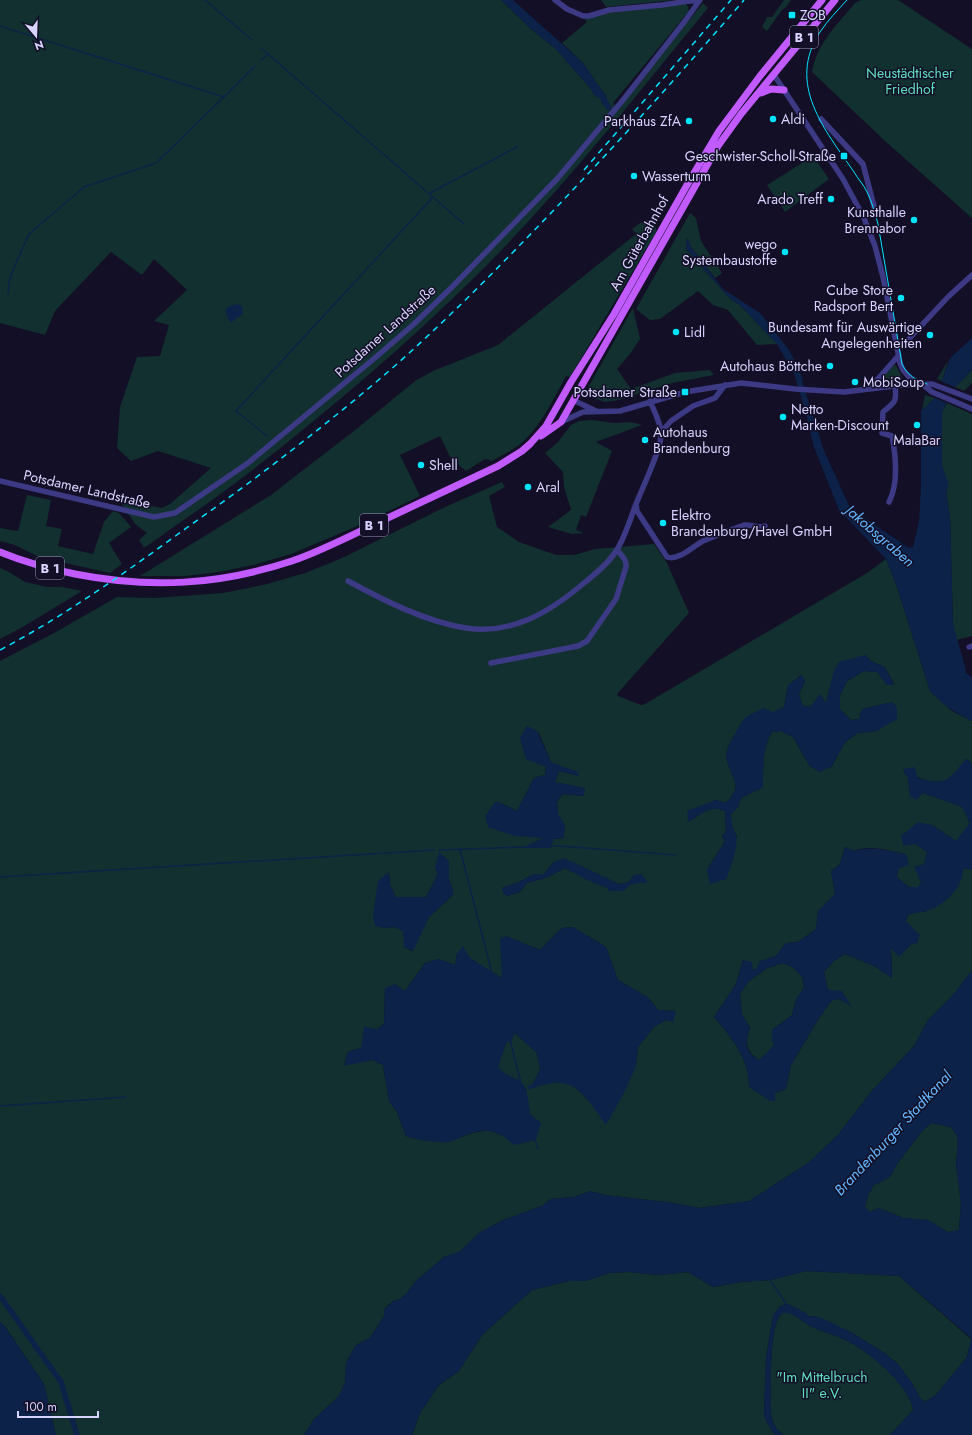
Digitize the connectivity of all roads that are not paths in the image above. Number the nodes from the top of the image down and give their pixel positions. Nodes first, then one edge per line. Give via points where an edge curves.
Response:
1 (555, 0) edge
2 (822, 0) edge
3 (835, 0) edge
4 (699, 1) edge
5 (768, 66) junction
6 (774, 74) junction
7 (784, 90) junction
8 (754, 98) junction
9 (821, 119) dead end
10 (864, 218) junction
11 (671, 221) junction
12 (972, 275) edge
13 (898, 346) junction
14 (899, 355) junction
15 (915, 384) junction
16 (922, 384) junction
17 (725, 386) junction
18 (895, 386) junction
19 (869, 389) junction
20 (564, 395) junction
21 (972, 399) edge
22 (573, 400) junction
23 (650, 401) junction
24 (972, 408) edge
25 (598, 412) junction
26 (560, 422) junction
27 (661, 432) junction
28 (532, 443) junction
29 (0, 482) edge
30 (889, 502) dead end
31 (636, 504) junction
32 (765, 526) dead end
33 (617, 550) junction
34 (0, 552) edge
35 (348, 581) dead end
36 (492, 663) dead end

1 - 4 street via 583,16 609,10
2 - 5 main road, B 1
3 - 6 main road, B 1
4 - 29 street, Potsdamer Landstraße via 557,179 474,265 414,324 248,463 175,513 154,517
5 - 6 main road
5 - 11 main road, Am Güterbahnhof / B 1 via 719,131
6 - 7 street
6 - 8 main road, Am Güterbahnhof / B 1
7 - 8 main road via 767,90
7 - 10 street via 843,179
8 - 11 main road, Am Güterbahnhof / B 1 via 718,146
9 - 10 street via 863,164 875,210
10 - 13 street via 883,277
11 - 20 main road, Am Güterbahnhof
11 - 22 main road, Am Güterbahnhof / B 1
12 - 13 street via 907,341
13 - 14 street
14 - 15 street via 902,367
14 - 19 street
15 - 16 street
15 - 18 street
16 - 21 street via 935,384
16 - 24 street via 932,392
17 - 19 street via 741,383 844,392
17 - 23 street
17 - 27 street via 715,398 693,406 671,421
18 - 19 street
18 - 30 street via 896,399 883,412 882,433 892,436 894,448 895,479
20 - 22 main road
20 - 28 main road, B 1 via 546,426
22 - 25 street
22 - 26 main road, B 1
23 - 25 street via 620,411
23 - 27 street
25 - 26 street via 583,412
26 - 28 main road, B 1
27 - 31 street via 659,448
28 - 34 main road, B 1 via 498,466 325,548 260,570 224,578 168,584 102,579 41,566
31 - 32 street via 642,519 670,558 744,525 749,524 757,528
31 - 33 street
33 - 35 street via 593,576 569,596 540,615 509,627 457,627 402,608
33 - 36 street via 626,563 616,599 587,641 578,646

